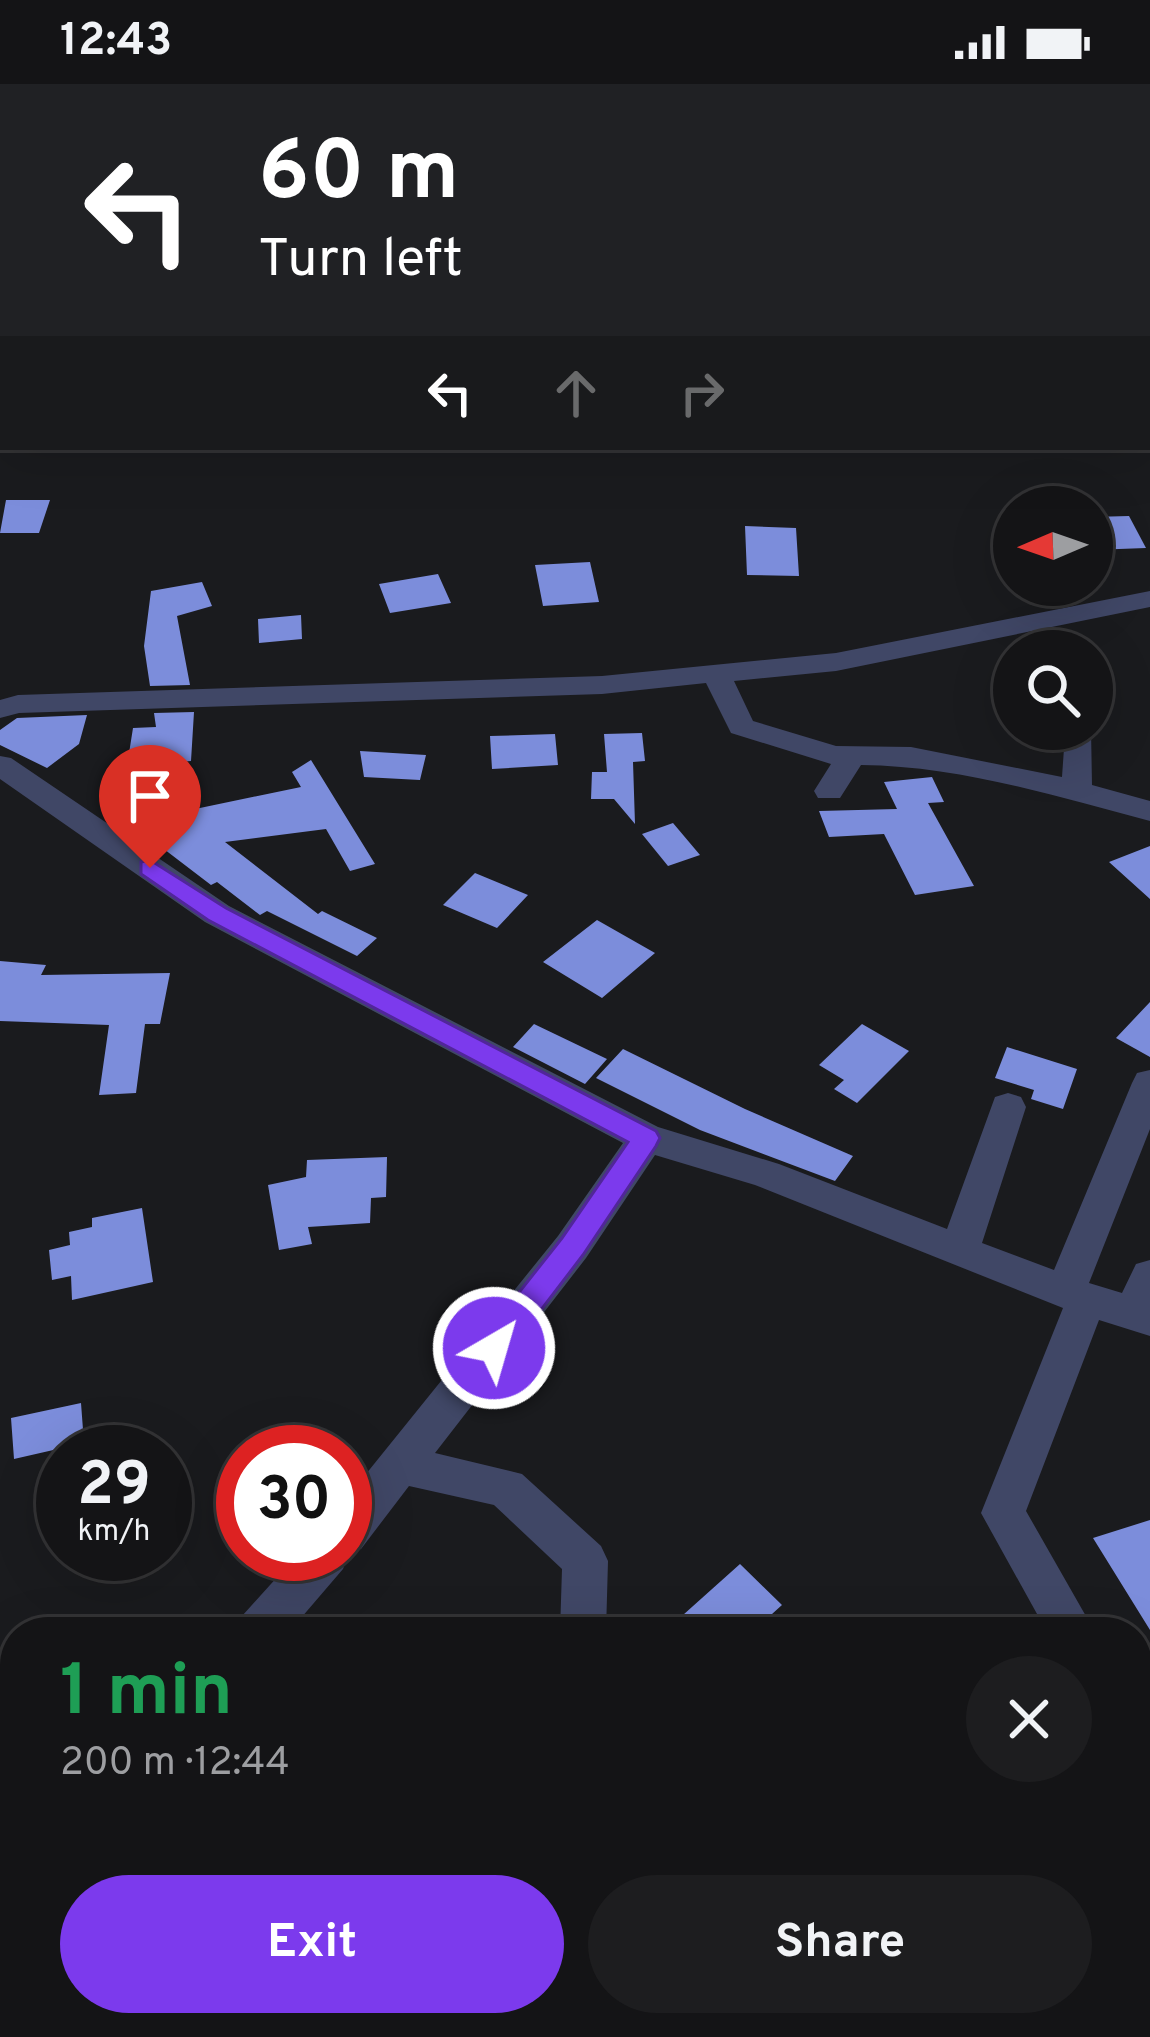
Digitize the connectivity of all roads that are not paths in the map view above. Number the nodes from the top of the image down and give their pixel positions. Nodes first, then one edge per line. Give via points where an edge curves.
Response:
1 (1150, 599) edge
2 (715, 671) junction
3 (0, 709) edge
4 (1079, 750) edge
5 (852, 755) junction
6 (5, 777) edge
7 (829, 791) dead end
8 (1076, 791) junction
9 (1150, 811) edge
10 (1150, 1083) edge
11 (1008, 1108) dead end
12 (646, 1138) junction
13 (960, 1250) junction
14 (1076, 1296) junction
15 (1145, 1303) edge
16 (401, 1465) junction
17 (372, 1501) edge
18 (304, 1581) edge
19 (273, 1617) edge
20 (583, 1617) edge
21 (1063, 1617) edge

1 - 2 street via 836,662
2 - 3 street via 602,685
2 - 5 street via 741,727
4 - 8 street
5 - 7 street
5 - 8 street via 911,756
6 - 12 street via 217,914
8 - 9 street
10 - 14 street
11 - 13 street
12 - 13 street via 766,1174
12 - 16 street via 572,1247
13 - 14 street
14 - 15 street
14 - 21 street via 1003,1513
16 - 17 street
16 - 20 street via 506,1488 584,1561
18 - 19 street

